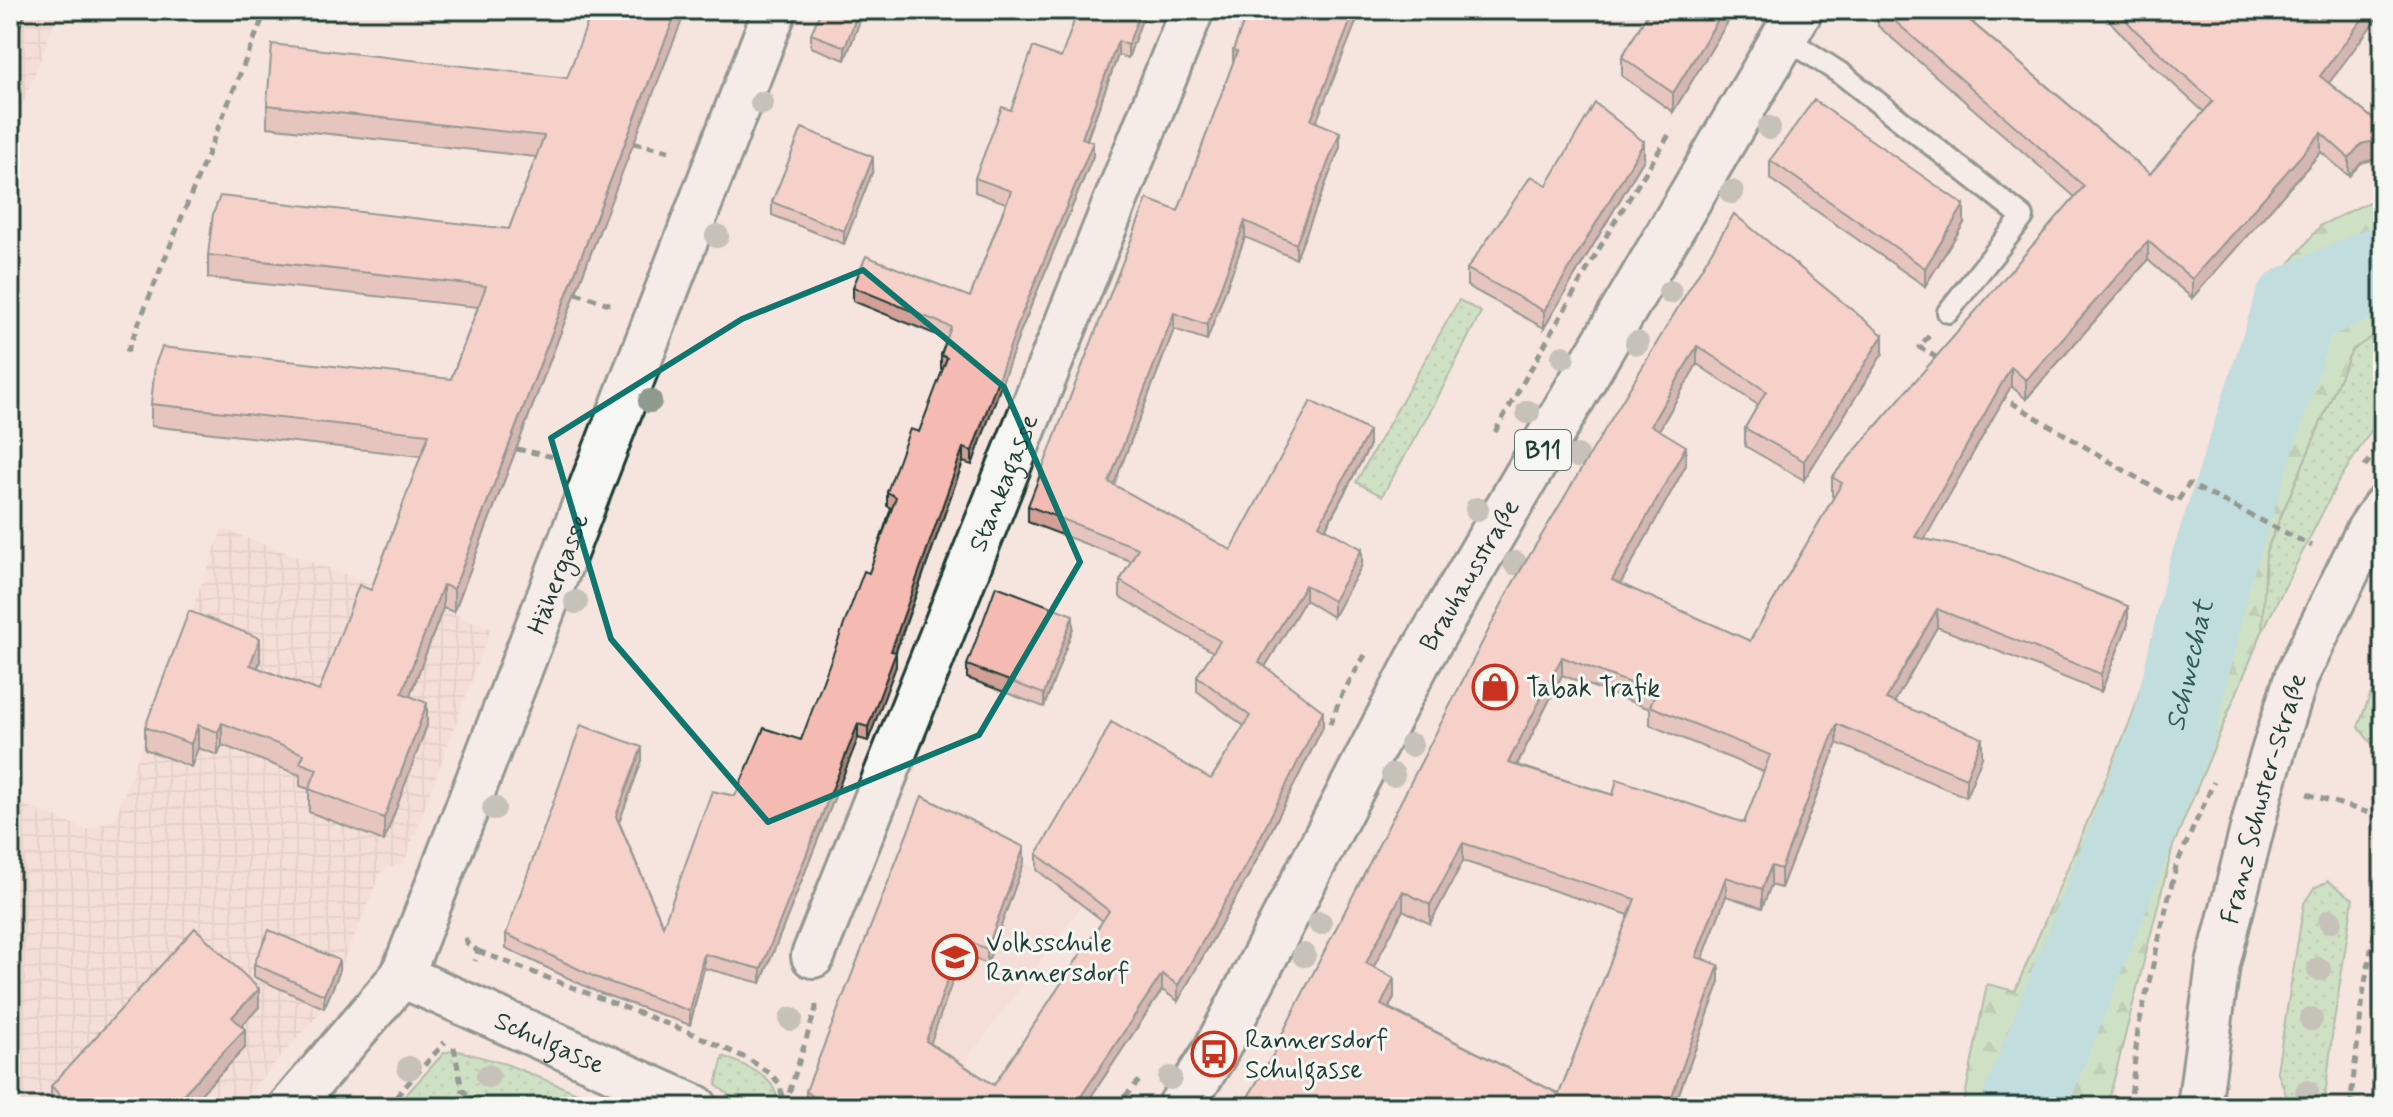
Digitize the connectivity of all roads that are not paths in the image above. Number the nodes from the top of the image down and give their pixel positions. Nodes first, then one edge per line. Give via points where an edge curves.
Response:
1 (775, 10) edge
2 (1192, 10) edge
3 (1792, 24) edge
4 (1948, 312) road end
5 (2383, 508) edge
6 (813, 956) road end
7 (402, 976) junction
8 (290, 1107) edge
9 (696, 1107) edge
10 (1180, 1107) edge
11 (2199, 1107) edge

1 - 7 street, Hähergasse
2 - 6 street, Stankagasse
3 - 4 lane via 1843,75 2023,217
3 - 10 main road, Brauhausstraße / B11 via 1418,661 1214,1054
5 - 11 street, Franz Schuster-Straße via 2297,675 2264,781 2218,964
7 - 8 street, Hähergasse
7 - 9 street, Schulgasse

